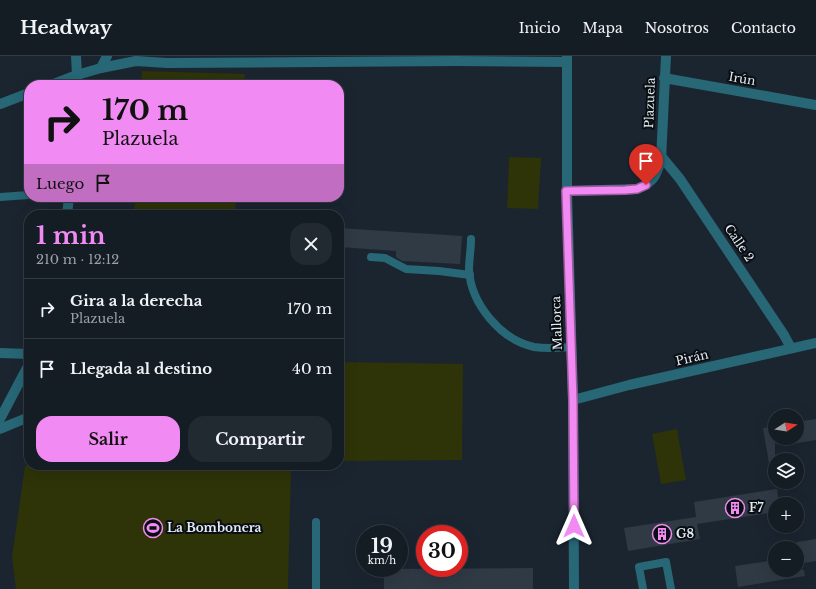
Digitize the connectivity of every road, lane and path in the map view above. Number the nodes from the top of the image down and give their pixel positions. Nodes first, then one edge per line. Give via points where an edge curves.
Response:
1 (76, 56) edge
2 (107, 56) edge
3 (666, 56) edge
4 (566, 59) edge
5 (101, 68) junction
6 (664, 78) junction
7 (77, 80) edge
8 (24, 95) edge
9 (0, 104) edge
10 (816, 105) edge
11 (661, 156) junction
12 (566, 191) junction
13 (24, 195) edge
14 (0, 197) edge
15 (471, 239) dead end
16 (371, 257) dead end
17 (470, 275) junction
18 (816, 343) edge
19 (571, 348) junction
20 (790, 348) junction
21 (0, 353) edge
22 (24, 354) edge
23 (24, 373) edge
24 (573, 400) junction
25 (0, 419) edge
26 (24, 419) edge
27 (0, 429) edge
28 (316, 522) dead end
29 (316, 589) edge
30 (574, 589) edge
31 (643, 589) edge
32 (671, 589) edge

1 - 7 street
2 - 5 street
3 - 6 street, Plazuela
4 - 5 street via 197,63 136,61
4 - 12 street, Mallorca
5 - 7 street
6 - 10 street, Irún
6 - 11 street, Plazuela
8 - 9 street
11 - 12 street, Plazuela via 652,180 637,189
11 - 20 street, Calle 2 via 680,178 784,335
12 - 19 street, Mallorca
13 - 14 lane
15 - 17 lane
16 - 17 lane via 385,258 406,269
17 - 19 lane via 473,290 480,304 491,321 502,331 533,347
18 - 20 street, Pirán
19 - 24 street, Mallorca
20 - 24 street, Pirán
21 - 22 street
23 - 25 street
24 - 30 street, Mallorca
26 - 27 street
28 - 29 lane
31 - 32 lane via 640,567 666,562

